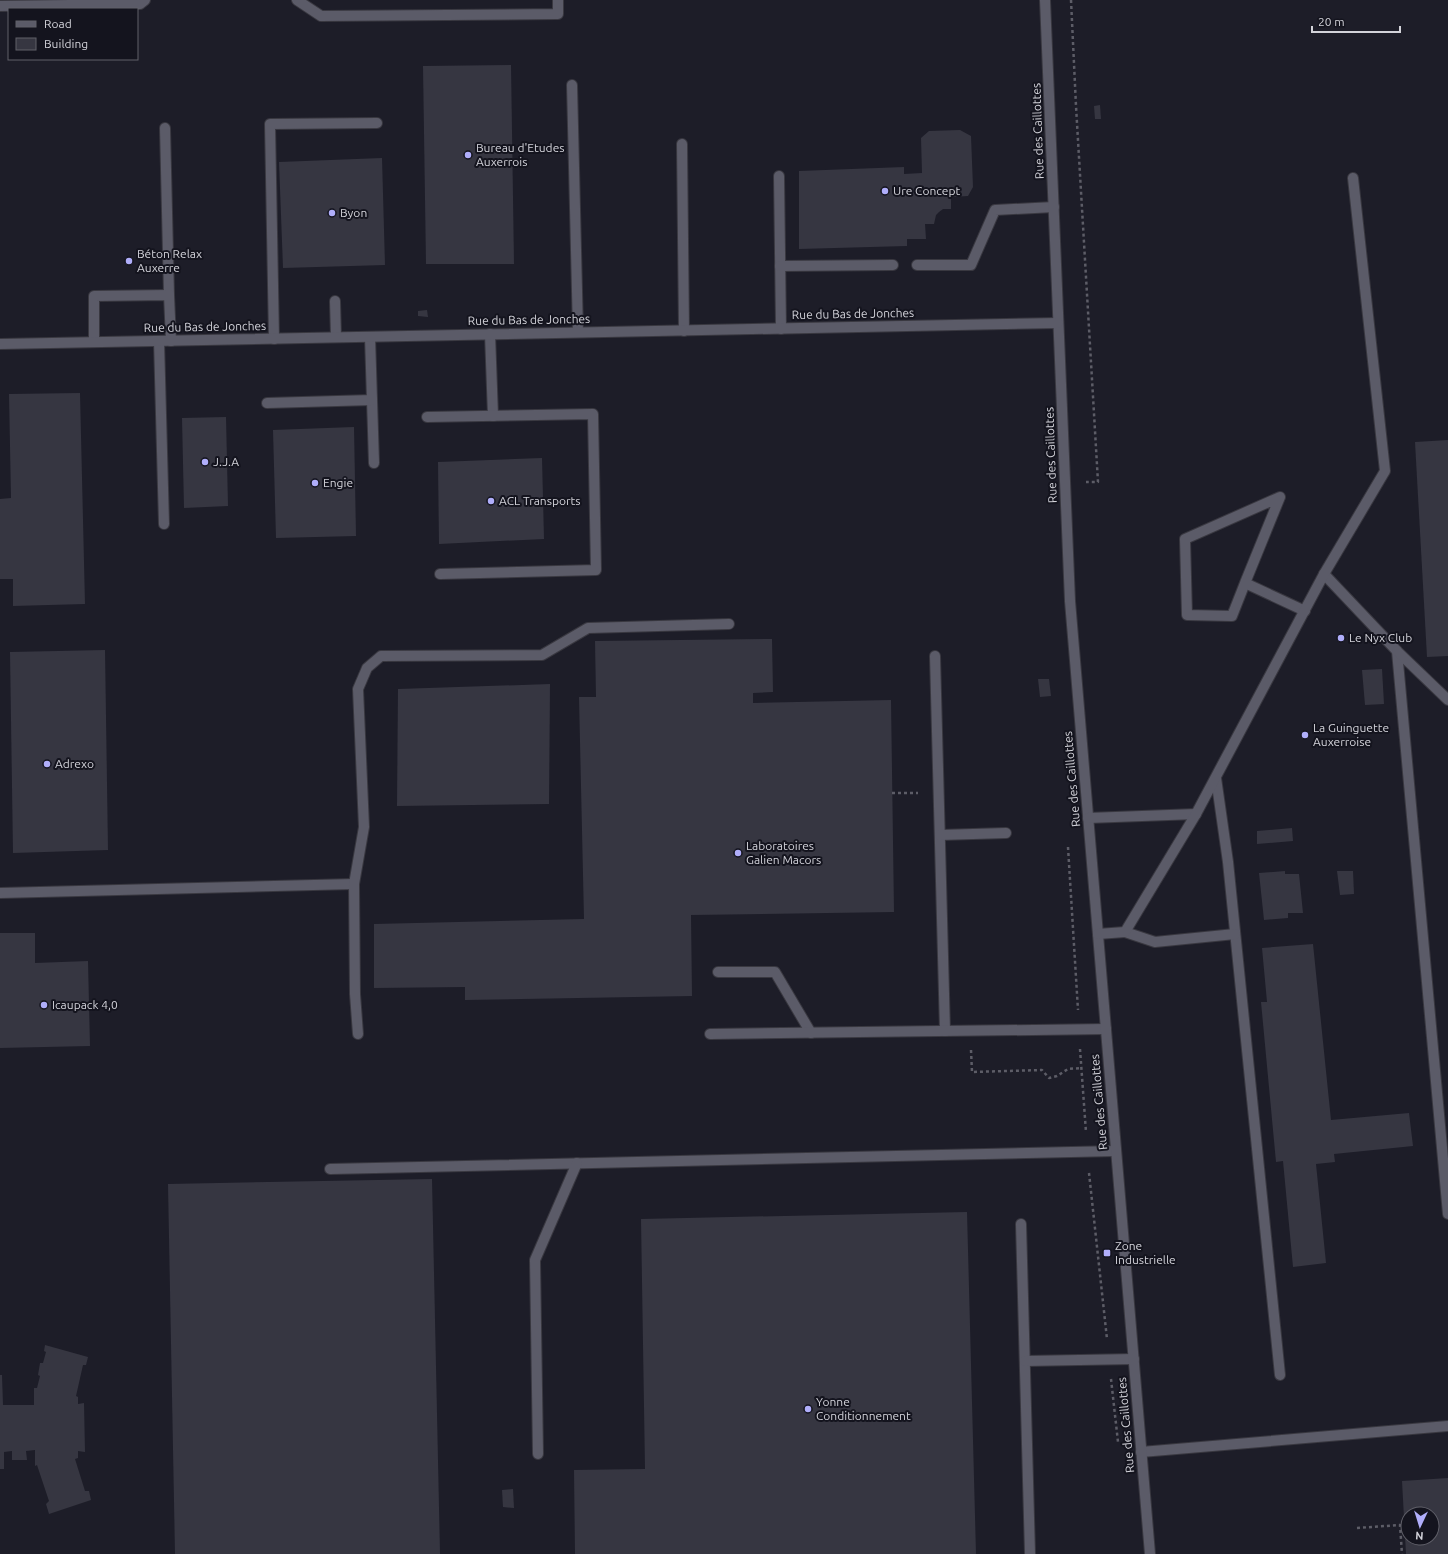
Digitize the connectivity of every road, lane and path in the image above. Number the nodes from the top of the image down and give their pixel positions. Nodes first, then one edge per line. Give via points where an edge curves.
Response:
1 (145, 0) edge
2 (297, 0) edge
3 (558, 0) edge
4 (1045, 0) edge
5 (0, 6) edge
6 (572, 84) dead end
7 (377, 123) dead end
8 (165, 128) dead end
9 (682, 144) dead end
10 (779, 176) dead end
11 (1354, 178) dead end
12 (1054, 207) junction
13 (893, 265) dead end
14 (780, 266) junction
15 (917, 266) dead end
16 (169, 295) junction
17 (335, 301) dead end
18 (1058, 323) junction
19 (781, 328) junction
20 (684, 331) junction
21 (578, 332) junction
22 (490, 334) junction
23 (336, 337) junction
24 (370, 337) junction
25 (274, 339) junction
26 (159, 341) junction
27 (171, 341) junction
28 (94, 342) junction
29 (0, 344) edge
30 (372, 400) junction
31 (267, 403) dead end
32 (493, 416) junction
33 (427, 417) dead end
34 (374, 463) dead end
35 (164, 524) dead end
36 (440, 574) dead end
37 (1324, 574) junction
38 (1245, 583) junction
39 (1305, 611) junction
40 (729, 624) dead end
41 (1397, 651) junction
42 (935, 656) dead end
43 (1448, 700) edge
44 (1216, 778) junction
45 (892, 793) dead end
46 (938, 793) junction
47 (1196, 814) junction
48 (1088, 818) junction
49 (1006, 833) dead end
50 (940, 835) junction
51 (354, 884) junction
52 (0, 893) edge
53 (1125, 932) junction
54 (1098, 934) junction
55 (1235, 934) junction
56 (718, 972) dead end
57 (1106, 1029) junction
58 (945, 1031) junction
59 (811, 1033) junction
60 (358, 1034) dead end
61 (710, 1034) dead end
62 (971, 1049) dead end
63 (1081, 1068) dead end
64 (1116, 1151) junction
65 (577, 1163) junction
66 (330, 1169) dead end
67 (1448, 1214) edge
68 (1021, 1224) dead end
69 (1134, 1359) junction
70 (1024, 1361) junction
71 (1280, 1375) dead end
72 (1448, 1426) edge
73 (1141, 1452) junction
74 (538, 1454) dead end
75 (1357, 1528) dead end
76 (1030, 1554) edge
77 (1150, 1554) edge
78 (1402, 1554) edge

1 - 5 street via 140,4
2 - 3 street via 321,16 329,16 558,14
4 - 12 street, Rue des Caillottes
6 - 21 street
7 - 25 street via 270,124
8 - 16 street
9 - 20 street
10 - 14 street
11 - 37 street via 1385,471
12 - 15 street via 995,210 971,265
12 - 18 street, Rue des Caillottes
13 - 14 street
14 - 19 street
16 - 27 street
16 - 28 street via 94,296
17 - 23 street
18 - 19 street, Rue du Bas de Jonches
18 - 48 street, Rue des Caillottes via 1070,601
19 - 20 street, Rue du Bas de Jonches
20 - 21 street, Rue du Bas de Jonches
21 - 22 street, Rue du Bas de Jonches
22 - 24 street, Rue du Bas de Jonches
22 - 32 street
23 - 24 street, Rue du Bas de Jonches
23 - 25 street, Rue du Bas de Jonches
24 - 30 street
25 - 27 street, Rue du Bas de Jonches
26 - 27 street, Rue du Bas de Jonches
26 - 28 street, Rue du Bas de Jonches
26 - 35 street
28 - 29 street, Rue du Bas de Jonches
30 - 31 street
30 - 34 street
32 - 33 street
32 - 36 street via 593,414 596,570
37 - 39 street
37 - 41 street
38 - 38 street via 1232,616 1187,615 1185,539 1280,497
38 - 39 street
39 - 44 street
40 - 51 street via 588,628 542,656 381,656 367,668 358,689 364,827
41 - 43 street
41 - 67 street
42 - 46 street
44 - 47 street
44 - 55 street
45 - 46 path
46 - 50 street
47 - 48 street
47 - 53 street
48 - 54 street, Rue des Caillottes
49 - 50 street
50 - 58 street
51 - 52 street
51 - 60 street
53 - 54 street
53 - 55 street via 1155,942
54 - 57 street, Rue des Caillottes
55 - 71 street
56 - 59 street via 775,972
57 - 58 street
57 - 64 street, Rue des Caillottes
58 - 59 street
59 - 61 street
62 - 63 path via 972,1072 1042,1070 1049,1078 1068,1069
64 - 65 street
64 - 69 street, Rue des Caillottes
65 - 66 street
65 - 74 street via 535,1260
68 - 70 street
69 - 70 street
69 - 73 street, Rue des Caillottes
70 - 76 street
72 - 73 street
73 - 77 street, Rue des Caillottes
75 - 78 path via 1400,1525

